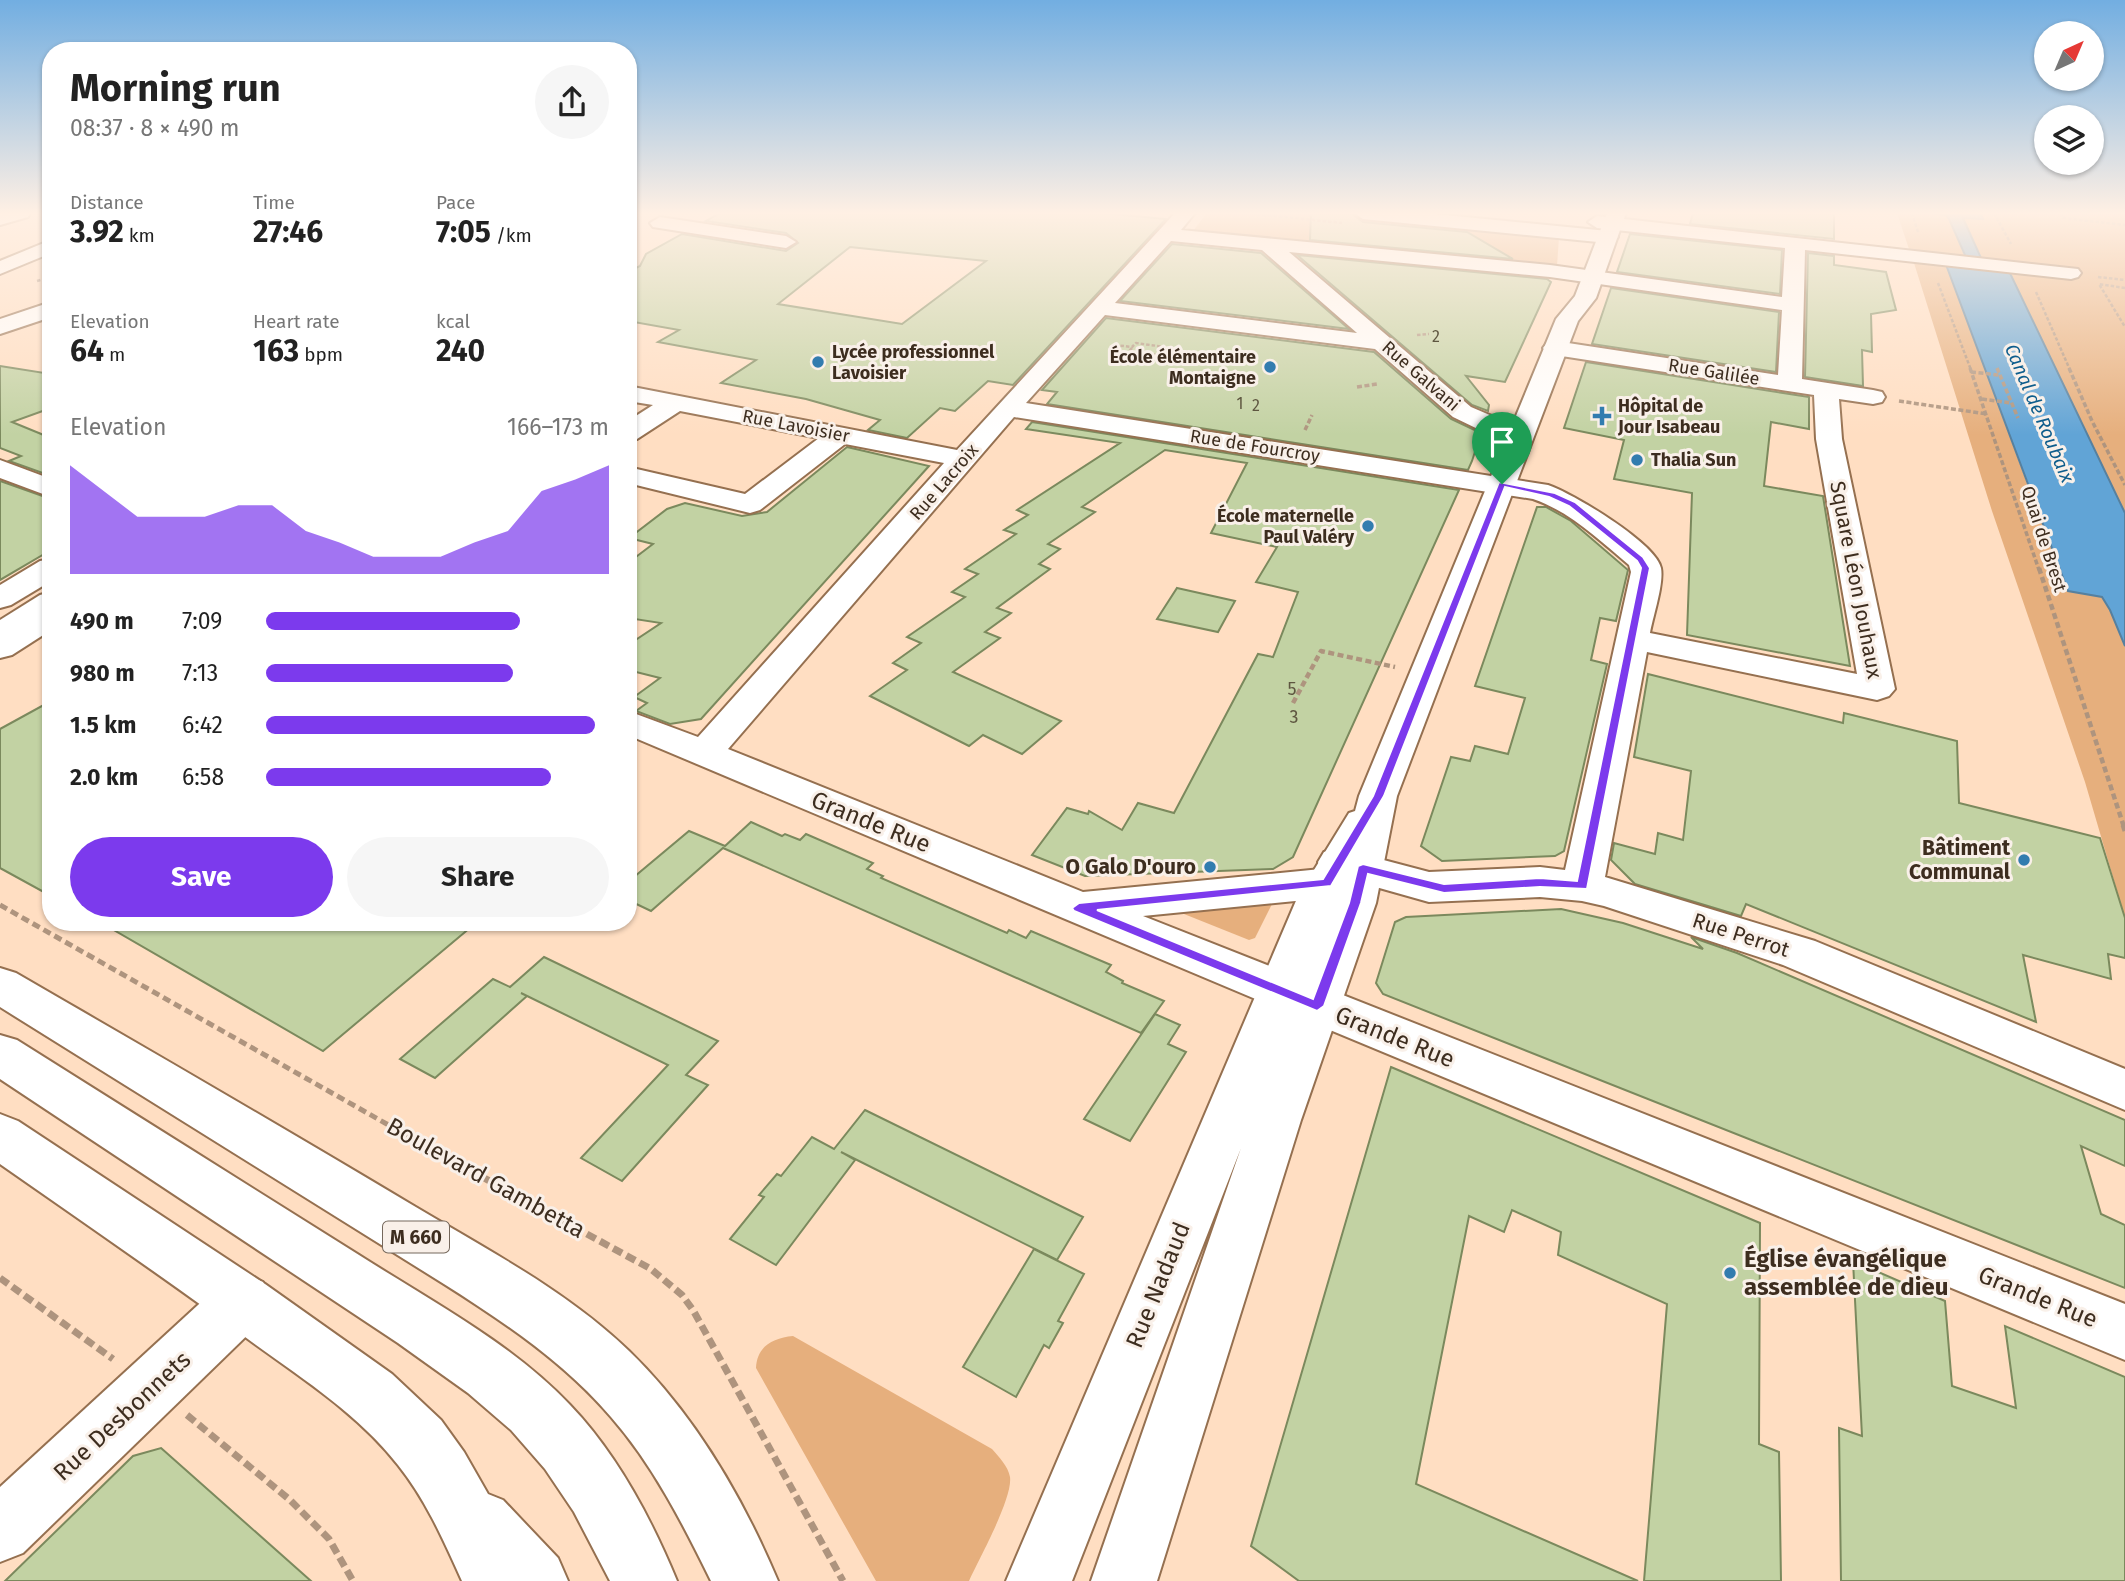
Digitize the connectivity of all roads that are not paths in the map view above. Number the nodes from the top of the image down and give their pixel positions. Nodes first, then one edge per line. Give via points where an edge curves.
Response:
1 (1116, 287) edge
2 (1317, 287) edge
3 (1585, 287) edge
4 (1662, 287) edge
5 (1794, 287) edge
6 (1793, 305) junction
7 (1100, 308) junction
8 (42, 312) edge
9 (0, 327) edge
10 (1382, 343) junction
11 (1556, 348) junction
12 (1790, 384) junction
13 (1826, 389) junction
14 (637, 395) edge
15 (1873, 397) road end
16 (676, 402) junction
17 (1008, 408) junction
18 (637, 427) edge
19 (1522, 432) junction
20 (840, 435) junction
21 (964, 459) junction
22 (0, 468) edge
23 (637, 477) edge
24 (660, 483) junction
25 (1502, 484) junction
26 (42, 485) edge
27 (637, 500) edge
28 (42, 573) edge
29 (42, 584) edge
30 (0, 598) edge
31 (42, 608) edge
32 (0, 610) edge
33 (42, 622) edge
34 (0, 634) edge
35 (1633, 639) junction
36 (0, 648) edge
37 (637, 726) edge
38 (705, 753) junction
39 (1342, 871) junction
40 (1583, 886) junction
41 (1079, 908) junction
42 (0, 985) edge
43 (1299, 998) junction
44 (0, 1055) edge
45 (2125, 1090) edge
46 (0, 1136) edge
47 (243, 1301) junction
48 (2125, 1332) edge
49 (452, 1494) junction
50 (0, 1530) edge
51 (496, 1581) edge
52 (535, 1581) edge
53 (644, 1581) edge
54 (745, 1581) edge
55 (1039, 1581) edge
56 (1124, 1581) edge

1 - 7 street, Rue Lacroix
2 - 10 street, Rue Galvani
3 - 11 street via 1584,300 1567,319
4 - 6 street
5 - 6 street
6 - 12 street
7 - 10 street
7 - 17 street, Rue Lacroix
8 - 9 street
10 - 19 street, Rue Galvani via 1462,412
11 - 12 street, Rue Galilée
11 - 19 street
12 - 13 street, Rue Galilée
13 - 15 street, Rue Galilée
13 - 35 street, Square Léon Jouhaux via 1829,439 1877,689
14 - 16 street, Rue Lavoisier
16 - 18 street
16 - 20 street, Rue Lavoisier
17 - 21 street, Rue Lacroix
17 - 25 street, Rue de Fourcroy
19 - 25 street
20 - 21 street, Rue Lavoisier
20 - 24 street via 750,504
21 - 38 street, Rue Lacroix
22 - 26 street
23 - 24 street
24 - 27 street
25 - 35 street, Rue de Fourcroy via 1572,504 1645,564
25 - 39 street via 1378,796
28 - 30 street
29 - 32 street
31 - 34 street
33 - 36 street
35 - 40 street
37 - 38 street, Grande Rue
38 - 41 street, Grande Rue
39 - 40 street, Rue Perrot via 1444,888 1540,883
39 - 41 street, Rue Perrot
39 - 43 street via 1355,903
40 - 45 street, Rue Perrot via 1800,953
41 - 43 street, Grande Rue
42 - 54 street, M 660 via 307,1168 557,1327 617,1380 653,1423 710,1511
43 - 48 street, Grande Rue
43 - 55 street, Rue Nadaud
43 - 56 street via 1276,1119
44 - 53 street via 508,1387 543,1421 587,1476
46 - 47 street
47 - 49 street via 380,1401 420,1443
47 - 50 street, Rue Desbonnets
49 - 51 street
49 - 52 street

